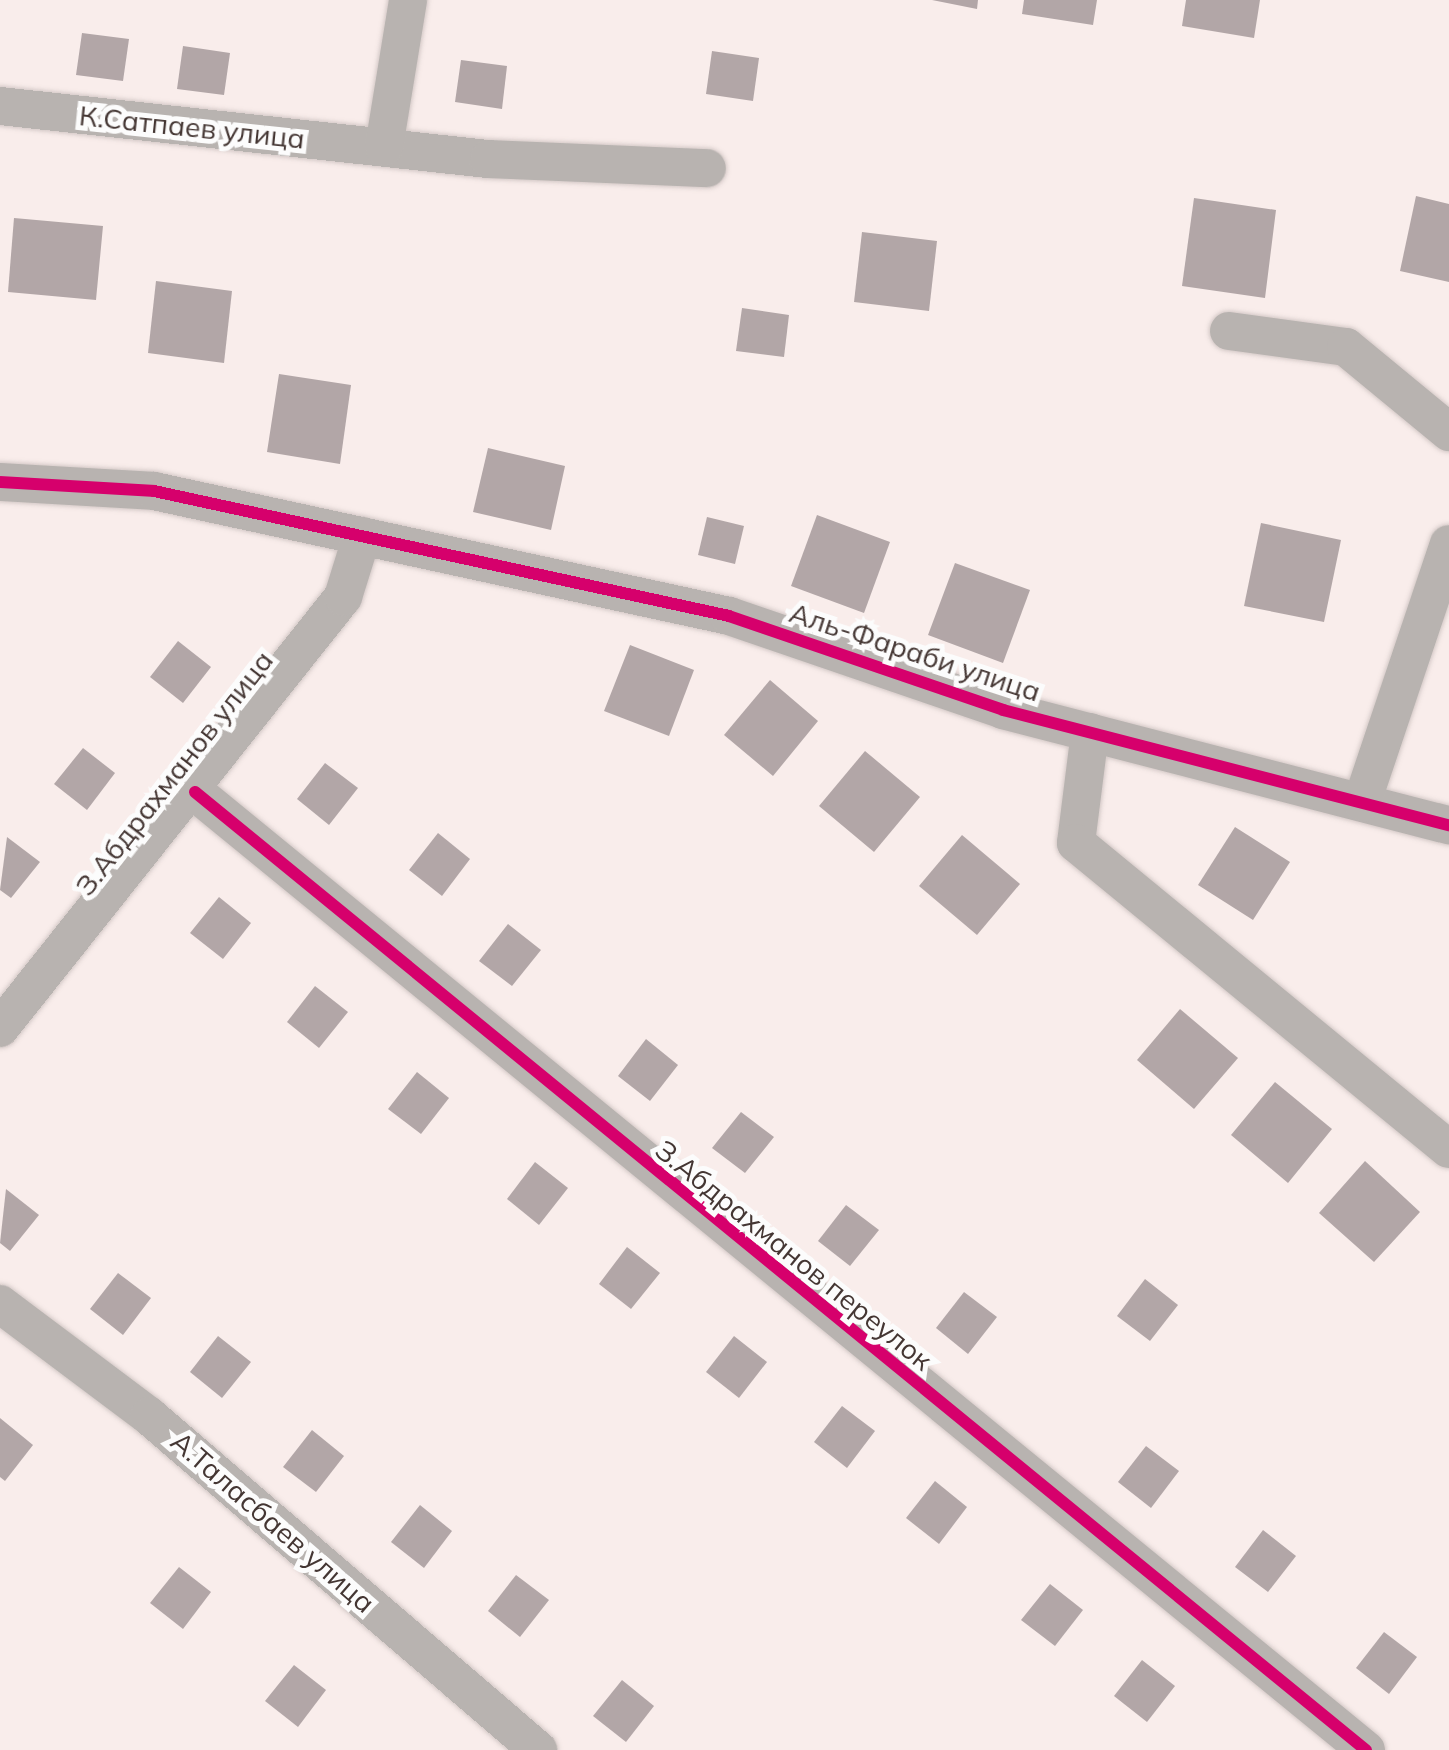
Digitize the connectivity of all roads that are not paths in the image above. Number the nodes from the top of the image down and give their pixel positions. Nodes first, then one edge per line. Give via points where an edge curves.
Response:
1 (408, 0) edge
2 (0, 106) edge
3 (384, 147) junction
4 (708, 168) dead end
5 (1228, 330) dead end
6 (1449, 432) edge
7 (0, 482) edge
8 (362, 536) junction
9 (1449, 544) edge
10 (1090, 732) junction
11 (195, 792) junction
12 (1362, 802) junction
13 (1449, 825) edge
14 (0, 1028) edge
15 (1449, 1149) edge
16 (0, 1304) edge
17 (538, 1750) edge
18 (1366, 1750) edge

1 - 3 street
2 - 3 street, К.Сатпаев улица
3 - 4 street, К.Сатпаев улица
5 - 6 street via 1346,347
7 - 8 street via 154,491
8 - 10 street, Аль-Фараби улица via 729,616
8 - 11 street, З.Абдрахманов улица via 343,597
9 - 12 street
10 - 12 street, Аль-Фараби улица
10 - 15 street via 1076,842
11 - 14 street, З.Абдрахманов улица
11 - 18 street, З.Абдрахманов переулок
12 - 13 street, Аль-Фараби улица
16 - 17 street, А.Таласбаев улица via 149,1416

